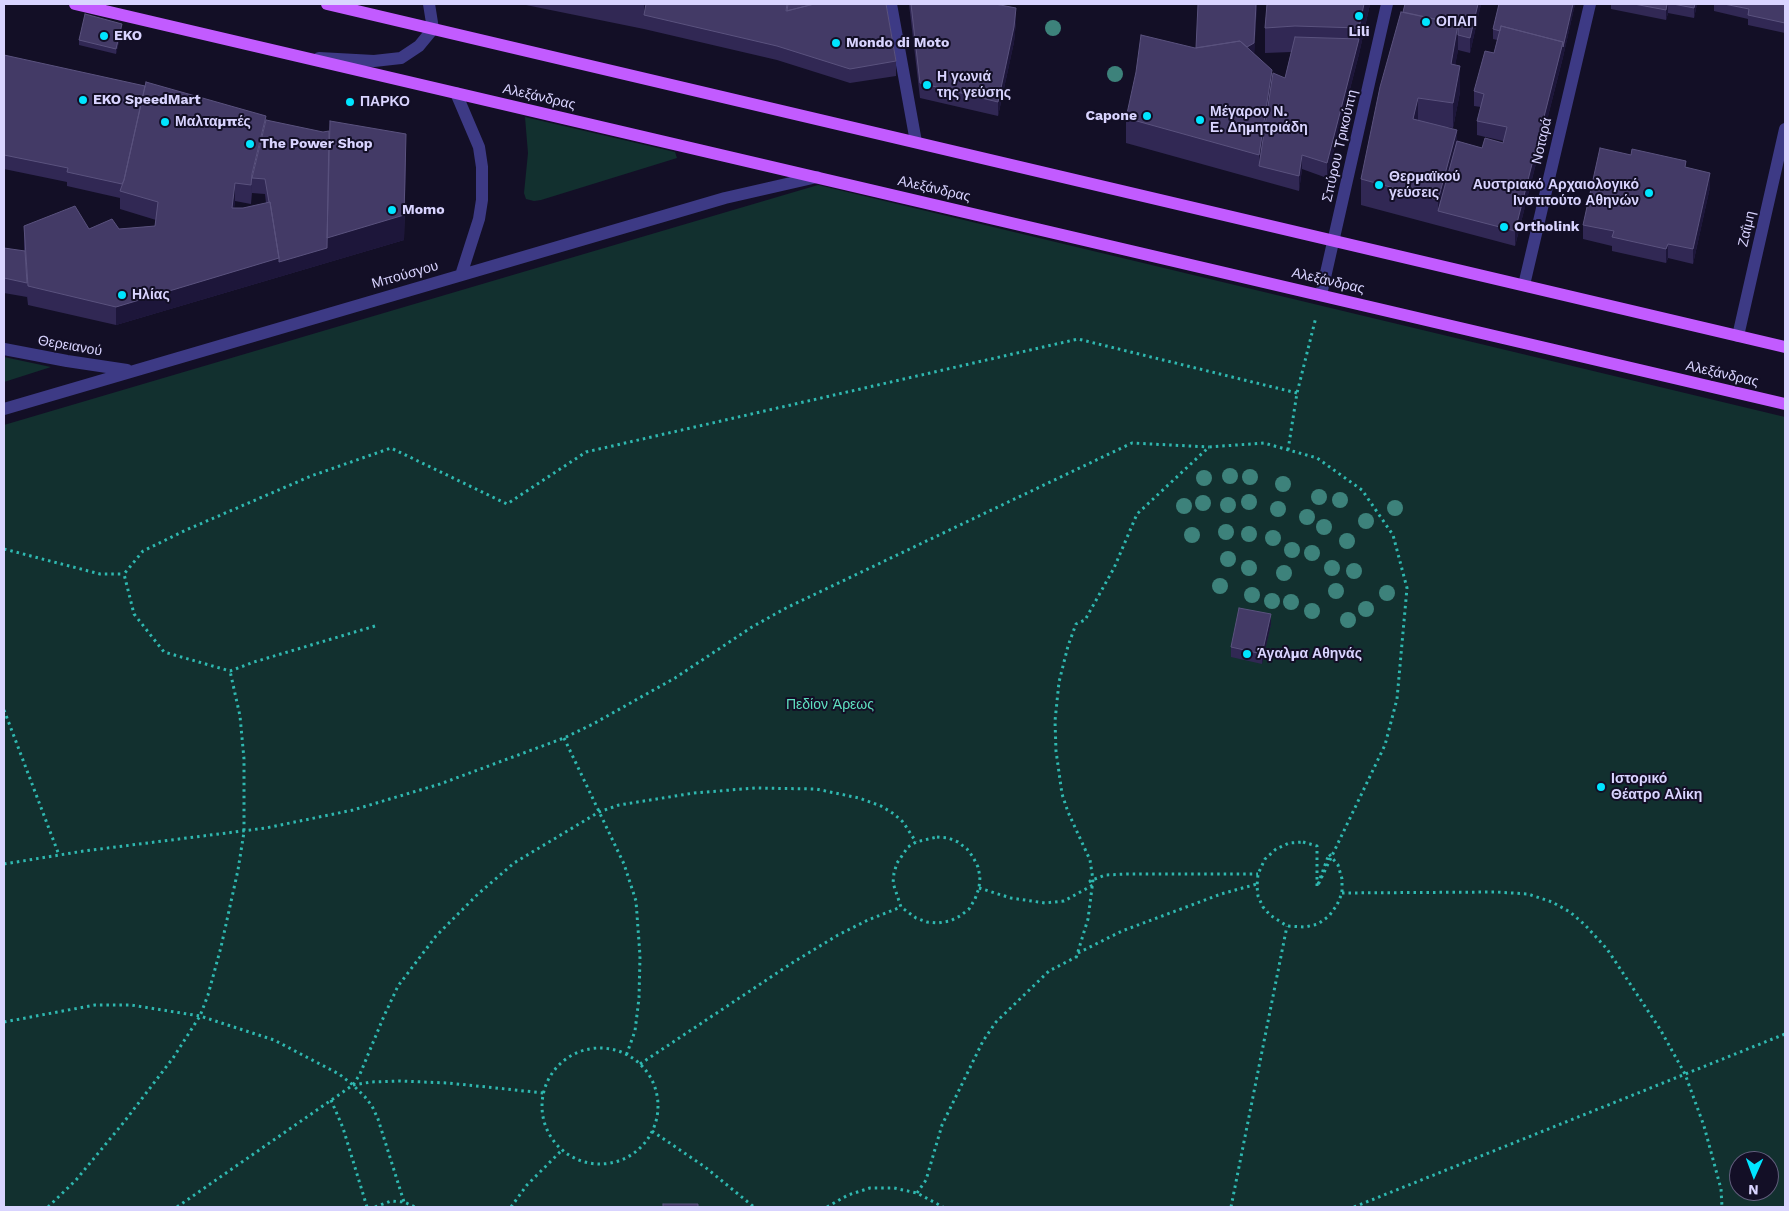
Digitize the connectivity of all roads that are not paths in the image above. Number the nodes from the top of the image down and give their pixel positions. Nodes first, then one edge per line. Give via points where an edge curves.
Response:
1 (76, 4) edge
2 (327, 4) edge
3 (429, 4) edge
4 (891, 4) edge
5 (1387, 4) edge
6 (1590, 4) edge
7 (433, 28) junction
8 (302, 57) junction
9 (456, 93) junction
10 (1785, 129) edge
11 (916, 142) junction
12 (817, 177) junction
13 (1334, 240) junction
14 (461, 275) junction
15 (1524, 285) junction
16 (1321, 295) junction
17 (1738, 336) junction
18 (1785, 347) edge
19 (4, 349) edge
20 (132, 370) junction
21 (1785, 404) edge
22 (4, 409) edge

1 - 8 main road, Αλεξάνδρας
2 - 7 main road
3 - 7 street
4 - 11 street
5 - 13 street, Σπύρου Τρικούπη
6 - 15 street, Νοταρά
7 - 8 street via 419,46 401,58
7 - 11 main road
8 - 9 main road, Αλεξάνδρας
9 - 12 main road, Αλεξάνδρας
9 - 14 street via 479,147 482,167 479,219
10 - 17 street, Ζαΐμη
11 - 13 main road
12 - 14 street, Μπούσγου via 725,198
12 - 16 main road, Αλεξάνδρας
13 - 15 main road
13 - 16 street, Σπύρου Τρικούπη
14 - 20 street, Μπούσγου
15 - 17 main road
16 - 21 main road, Αλεξάνδρας
17 - 18 main road
19 - 20 street, Θερειανού
20 - 22 street, Μπούσγου

